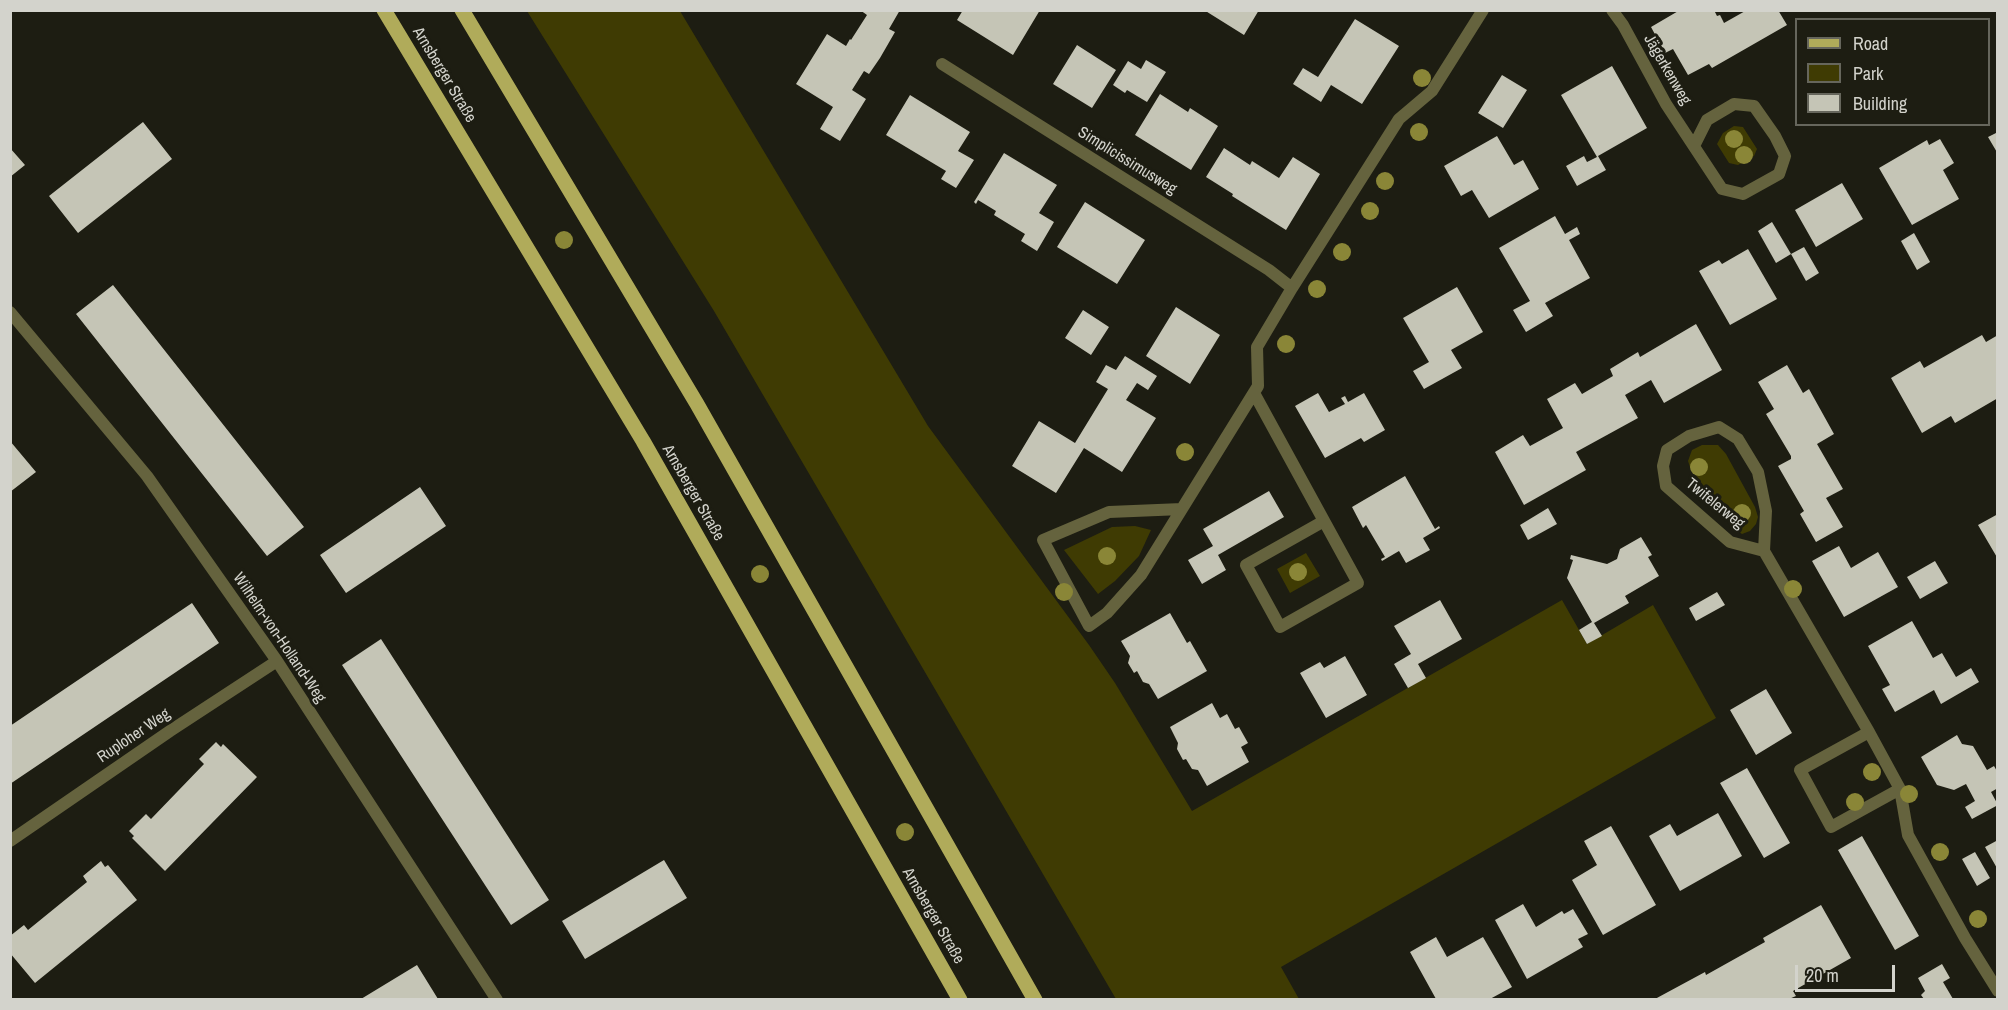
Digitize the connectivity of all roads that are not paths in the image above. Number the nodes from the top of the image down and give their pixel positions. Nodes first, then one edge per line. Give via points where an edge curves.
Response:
1 (384, 10) edge
2 (462, 10) edge
3 (1483, 10) edge
4 (1612, 10) edge
5 (942, 64) dead end
6 (1694, 146) junction
7 (1292, 288) junction
8 (10, 312) edge
9 (1254, 393) junction
10 (1182, 509) junction
11 (1324, 522) junction
12 (1764, 551) junction
13 (277, 661) junction
14 (1869, 732) junction
15 (1899, 789) junction
16 (10, 841) edge
17 (1998, 991) edge
18 (496, 999) edge
19 (960, 999) edge
20 (1035, 999) edge

1 - 19 main road, Arnsberger Straße via 643,441
2 - 20 main road via 697,404
3 - 7 street via 1432,91 1399,119
4 - 6 street, Jägerkenweg via 1665,104
5 - 7 street, Simplicissimusweg
6 - 6 street, Jägerkenweg via 1707,120 1734,104 1754,106 1785,156 1779,174 1743,194 1722,189
7 - 9 street via 1257,347 1258,386
8 - 13 street, Wilhelm-von-Holland-Weg via 147,476
9 - 10 street
9 - 11 street
10 - 10 street via 1109,512 1043,540 1089,626 1107,613 1141,575
11 - 11 street via 1358,583 1280,627 1246,565
12 - 12 street, Twifelerweg via 1730,542 1666,486 1663,465 1667,450 1689,436 1719,427 1738,439 1758,472 1766,511
12 - 14 street
13 - 16 street, Ruploher Weg
13 - 18 street, Wilhelm-von-Holland-Weg
14 - 15 street
14 - 15 street via 1800,770 1831,827
15 - 17 street via 1908,835

